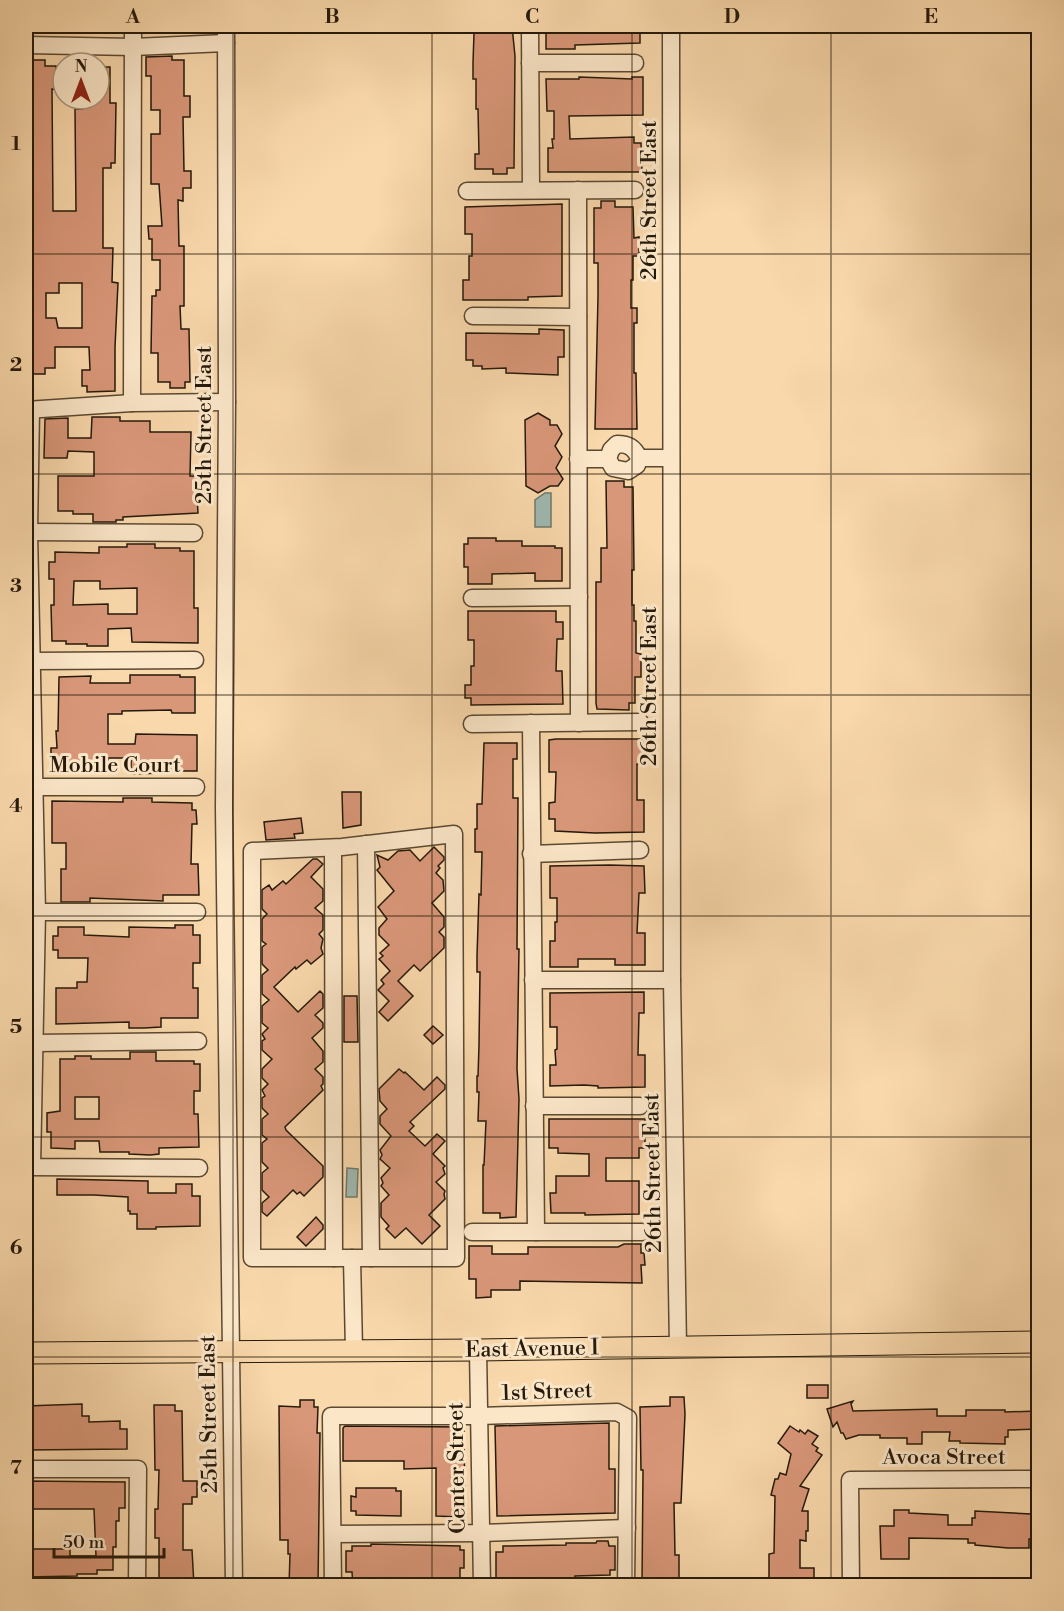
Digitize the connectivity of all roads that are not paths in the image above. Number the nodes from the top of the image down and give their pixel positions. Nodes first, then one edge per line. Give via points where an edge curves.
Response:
1 (133, 26) edge
2 (226, 26) edge
3 (530, 26) edge
4 (671, 26) edge
5 (226, 43) junction
6 (26, 45) edge
7 (133, 47) junction
8 (530, 63) junction
9 (635, 63) dead end
10 (531, 190) junction
11 (578, 190) junction
12 (635, 190) dead end
13 (467, 191) dead end
14 (473, 316) dead end
15 (578, 317) junction
16 (227, 402) junction
17 (132, 403) junction
18 (28, 410) edge
19 (671, 458) junction
20 (579, 459) junction
21 (29, 532) junction
22 (194, 533) dead end
23 (579, 597) junction
24 (472, 598) dead end
25 (195, 660) dead end
26 (32, 661) junction
27 (640, 722) dead end
28 (531, 723) junction
29 (579, 723) junction
30 (472, 724) dead end
31 (196, 787) dead end
32 (34, 788) junction
33 (366, 844) junction
34 (333, 848) junction
35 (640, 850) dead end
36 (531, 854) junction
37 (37, 912) junction
38 (197, 912) dead end
39 (533, 980) junction
40 (672, 980) junction
41 (198, 1041) dead end
42 (36, 1043) junction
43 (534, 1106) junction
44 (640, 1106) dead end
45 (199, 1168) dead end
46 (642, 1232) dead end
47 (472, 1233) dead end
48 (536, 1233) junction
49 (334, 1258) junction
50 (352, 1258) junction
51 (371, 1258) junction
52 (1038, 1342) edge
53 (678, 1347) junction
54 (230, 1350) junction
55 (354, 1350) junction
56 (478, 1350) junction
57 (26, 1353) edge
58 (479, 1416) junction
59 (26, 1469) edge
60 (1038, 1479) edge
61 (627, 1528) junction
62 (481, 1533) junction
63 (333, 1534) junction
64 (137, 1586) edge
65 (234, 1586) edge
66 (333, 1586) edge
67 (482, 1586) edge
68 (626, 1586) edge
69 (851, 1586) edge

1 - 7 street
2 - 5 street, 25th Street East
3 - 8 street
4 - 19 street, 26th Street East
5 - 7 street
5 - 16 street, 25th Street East
6 - 7 street
7 - 17 street
8 - 9 street
8 - 10 street
10 - 11 street
10 - 13 street
11 - 12 street
11 - 15 street
14 - 15 street
15 - 20 street
16 - 17 street
16 - 54 street, 25th Street East via 224,808
17 - 18 street
18 - 21 street
19 - 20 street via 639,458 627,444 617,444 608,459
19 - 40 street, 26th Street East
20 - 23 street
21 - 22 street
21 - 26 street
23 - 24 street
23 - 29 street
25 - 26 street
26 - 32 street
27 - 29 street
28 - 29 street
28 - 30 street
28 - 36 street
31 - 32 street, Mobile Court
32 - 37 street
33 - 34 street
33 - 51 street
33 - 51 street via 454,834 456,1258
34 - 49 street
34 - 49 street via 252,851 252,1258
35 - 36 street
36 - 39 street
37 - 38 street
37 - 42 street
39 - 40 street
39 - 43 street
40 - 53 street, 26th Street East
41 - 42 street
42 - 45 street via 32,1167
43 - 44 street
43 - 48 street
46 - 48 street
47 - 48 street
49 - 50 street
50 - 51 street
50 - 55 street
52 - 53 main road, East Avenue I
53 - 56 main road, East Avenue I
54 - 55 main road, East Avenue I
54 - 57 main road, East Avenue I
54 - 65 street, 25th Street East
55 - 56 main road, East Avenue I
56 - 58 street, Center Street
58 - 61 street, 1st Street via 617,1412 627,1418
58 - 62 street, Center Street
58 - 63 street, 1st Street via 331,1416
59 - 64 street via 138,1469
60 - 69 street, Avoca Street via 850,1480
61 - 62 street
61 - 68 street
62 - 63 street
62 - 67 street, Center Street
63 - 66 street

